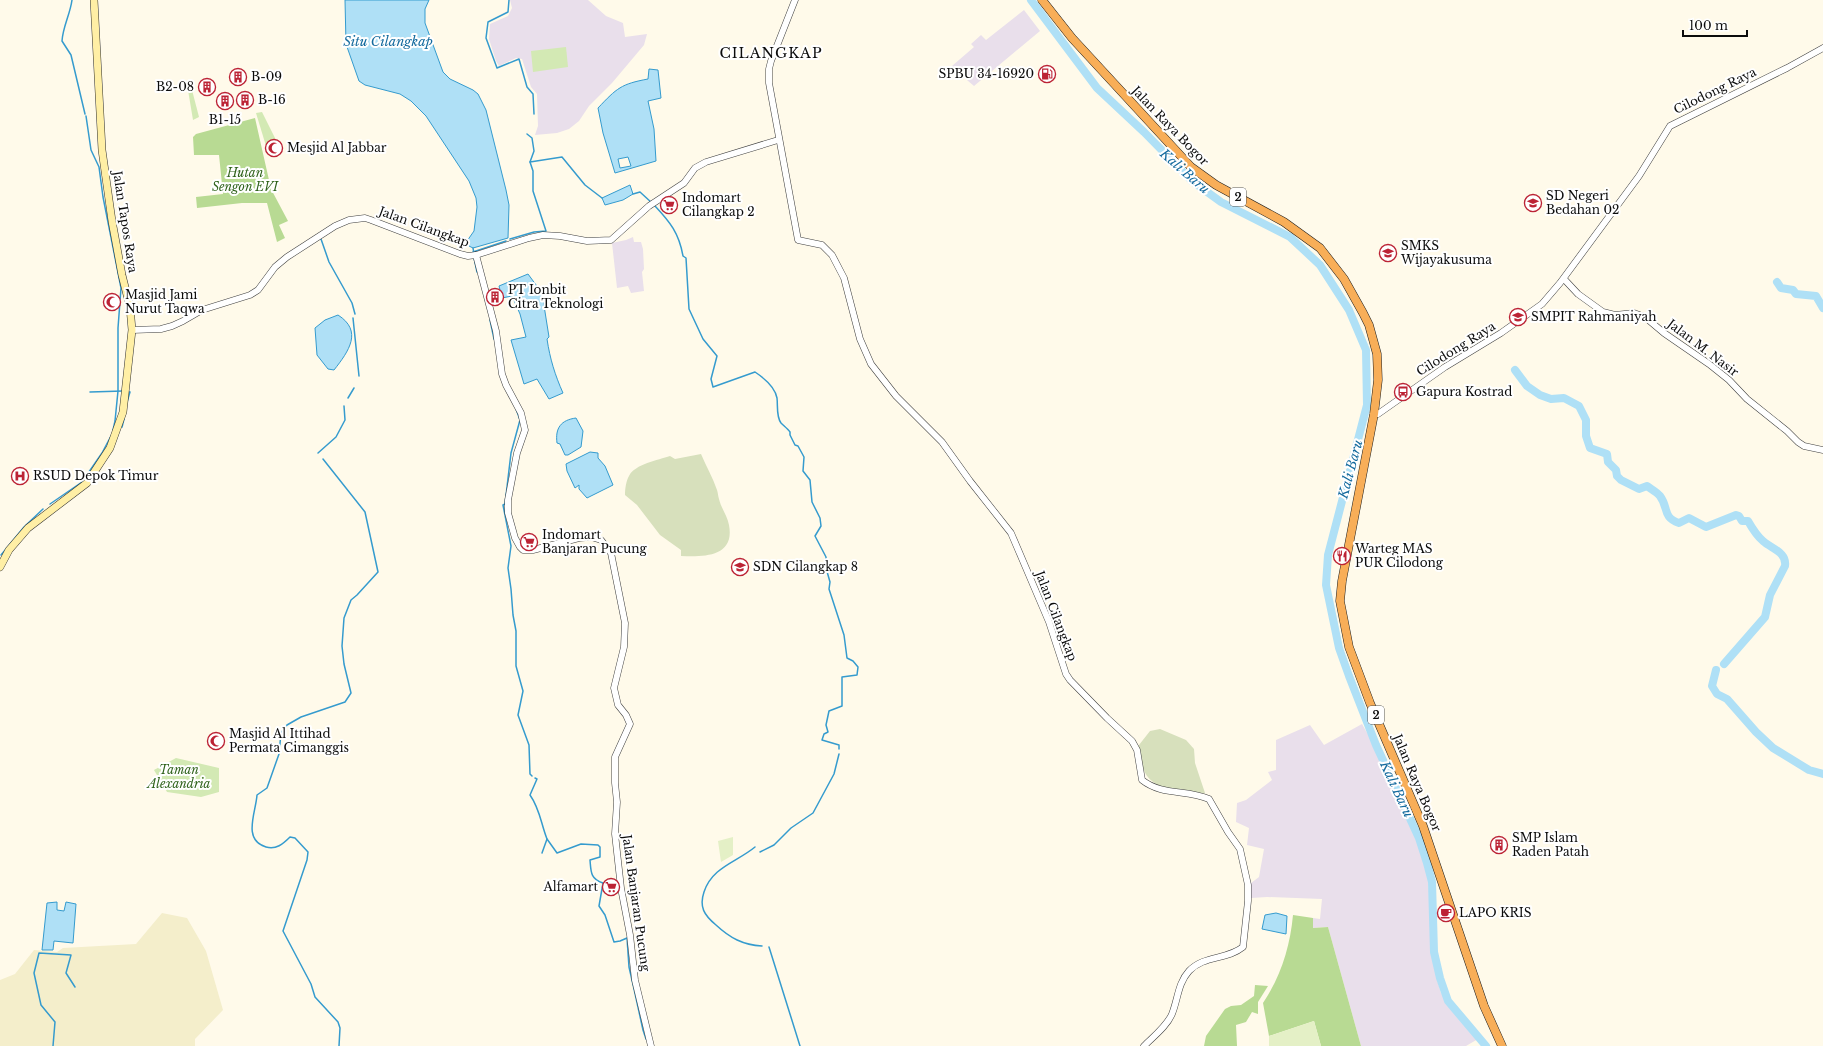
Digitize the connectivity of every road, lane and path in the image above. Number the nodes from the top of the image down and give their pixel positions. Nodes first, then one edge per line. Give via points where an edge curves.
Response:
1 (94, 0) edge
2 (795, 0) edge
3 (1042, 0) edge
4 (1048, 0) edge
5 (1823, 48) edge
6 (778, 140) junction
7 (474, 255) junction
8 (1564, 278) junction
9 (132, 330) junction
10 (1376, 414) junction
11 (1373, 427) junction
12 (1823, 450) edge
13 (0, 567) edge
14 (651, 1046) edge
15 (1144, 1046) edge
16 (1502, 1046) edge
17 (1507, 1046) edge

1 - 9 main road, Jalan Tapos Raya via 102,150
2 - 6 street, Jalan Cilangkap via 768,69
3 - 10 highway, Jalan Raya Bogor / 2 via 1072,38 1191,167 1216,185 1297,230 1330,259 1358,304 1373,338 1378,366
4 - 10 highway, Jalan Raya Bogor / 2 via 1089,51 1194,164 1217,180 1300,227 1333,256 1364,305 1377,336 1381,352 1382,380
5 - 8 street, Cilodong Raya via 1767,79 1679,120 1666,130 1647,164
6 - 7 street, Jalan Cilangkap via 706,162 695,168 684,183 652,203 611,240 587,242 543,235
6 - 15 street, Jalan Cilangkap via 798,240 822,245 832,255 844,278 860,340 871,364 896,396 942,442 1011,533 1049,622 1066,674 1132,741 1137,750 1142,780 1157,789 1209,799 1240,849 1248,885 1243,947 1227,956 1208,959 1189,970 1180,985 1169,1019
7 - 9 street, Jalan Cilangkap via 434,245 365,218 349,220 335,226 287,257 275,267 258,290 250,295 202,310 172,326
7 - 14 street, Jalan Banjaran Pucung via 497,335 502,374 521,413 525,430 519,444 508,500 508,513 518,544 523,550 534,550 591,537 601,540 613,556 625,623 624,647 614,688 618,705 630,724 615,757 615,834 635,980
8 - 10 street, Cilodong Raya via 1534,311
8 - 12 street, Jalan M. Nasir via 1582,298 1603,312 1616,315 1634,313 1645,317 1729,380 1747,399 1798,442
9 - 13 main road, Jalan Tapos Raya via 123,412 110,448 87,483 28,528 9,550
10 - 11 highway, Jalan Raya Bogor / 2
11 - 16 highway, Jalan Raya Bogor / 2 via 1342,581 1340,601 1345,633 1370,703 1426,833 1484,1006
11 - 17 highway, Jalan Raya Bogor / 2 via 1346,582 1346,620 1366,682 1427,824 1488,1004

